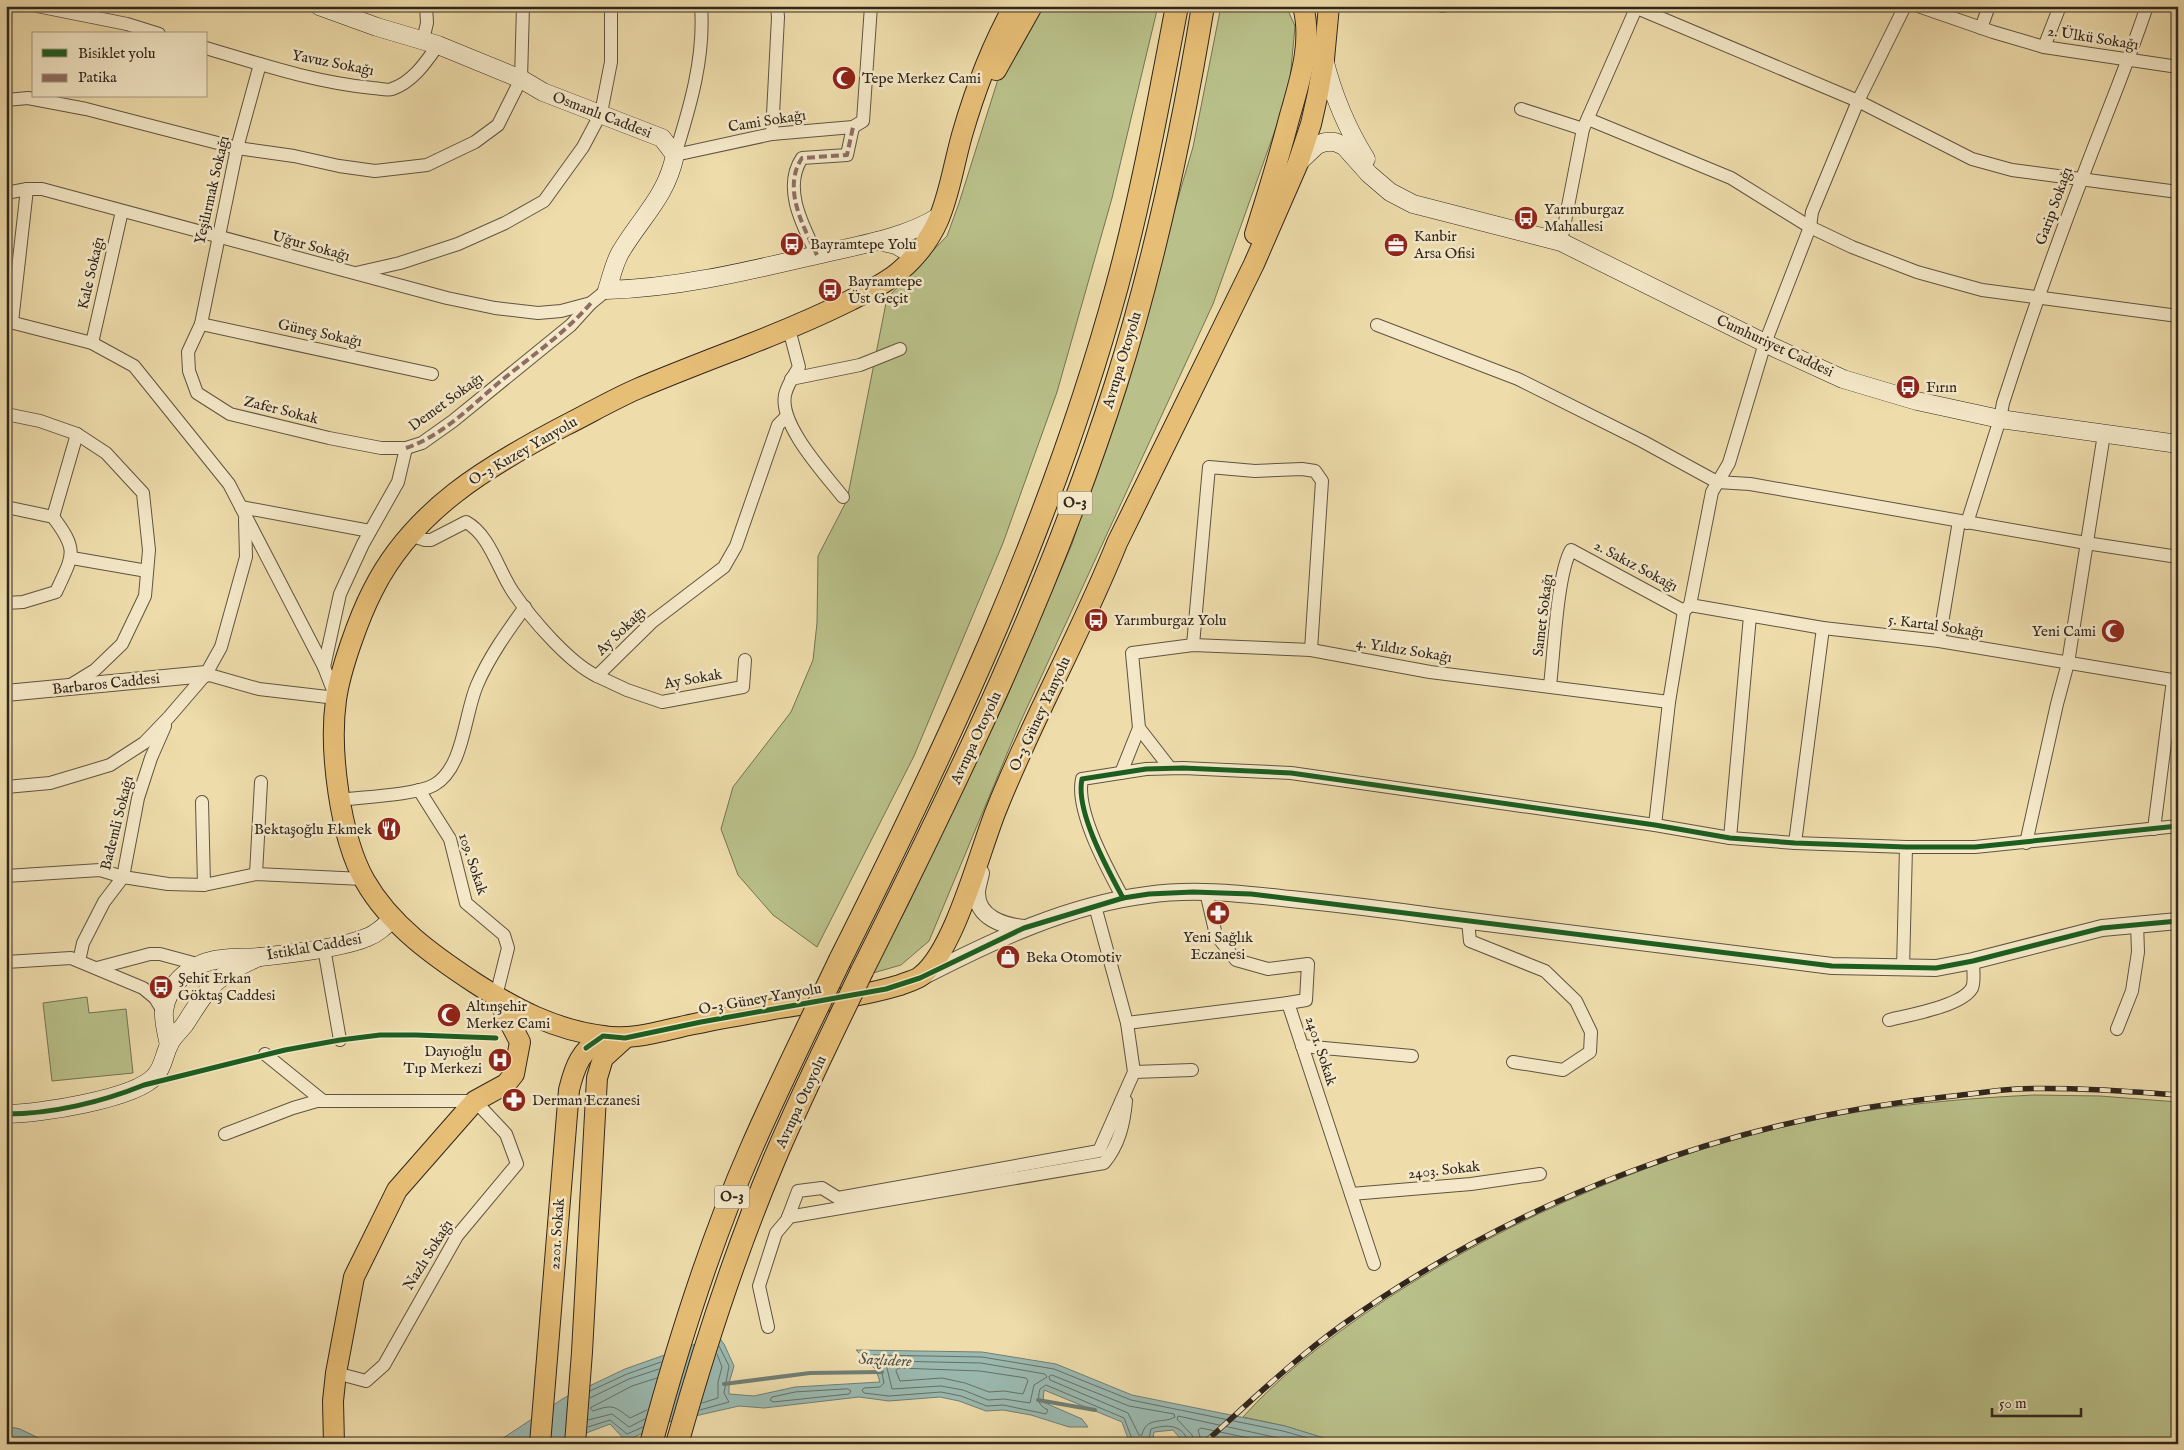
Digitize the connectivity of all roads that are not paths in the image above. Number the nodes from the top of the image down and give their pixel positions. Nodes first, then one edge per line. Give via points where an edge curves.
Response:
1 (37, 6) edge
2 (319, 6) edge
3 (426, 6) edge
4 (523, 6) edge
5 (611, 6) edge
6 (701, 6) edge
7 (777, 6) edge
8 (871, 6) edge
9 (1014, 6) edge
10 (1032, 6) edge
11 (1177, 6) edge
12 (1203, 6) edge
13 (1303, 6) edge
14 (1329, 6) edge
15 (1905, 6) edge
16 (1918, 6) edge
17 (1989, 6) edge
18 (2060, 6) edge
19 (2146, 6) edge
20 (1637, 7) edge
21 (1981, 28) junction
22 (153, 32) edge
23 (430, 43) junction
24 (2044, 47) junction
25 (208, 49) edge
26 (1324, 59) junction
27 (2129, 60) junction
28 (260, 64) junction
29 (2178, 67) edge
30 (521, 79) junction
31 (6, 100) edge
32 (1858, 101) junction
33 (1522, 109) dead end
34 (601, 113) junction
35 (858, 124) junction
36 (1585, 124) junction
37 (772, 134) junction
38 (237, 148) junction
39 (675, 155) junction
40 (1298, 163) junction
41 (2081, 179) junction
42 (27, 188) junction
43 (1390, 192) junction
44 (2178, 192) edge
45 (6, 193) edge
46 (949, 194) junction
47 (122, 211) junction
48 (940, 216) junction
49 (1810, 227) junction
50 (218, 238) junction
51 (878, 241) junction
52 (1561, 242) junction
53 (818, 255) junction
54 (915, 256) junction
55 (353, 274) junction
56 (607, 290) junction
57 (1240, 294) junction
58 (2037, 298) junction
59 (592, 302) junction
60 (2178, 316) edge
61 (9, 322) edge
62 (201, 324) junction
63 (1377, 326) dead end
64 (789, 329) junction
65 (92, 343) junction
66 (1765, 343) junction
67 (900, 349) dead end
68 (432, 374) dead end
69 (791, 379) junction
70 (6, 414) edge
71 (787, 416) junction
72 (2000, 419) junction
73 (77, 434) junction
74 (2104, 434) junction
75 (2178, 444) edge
76 (406, 448) junction
77 (1717, 482) junction
78 (843, 497) dead end
79 (6, 507) edge
80 (243, 512) junction
81 (53, 517) junction
82 (1963, 522) junction
83 (370, 532) junction
84 (410, 535) junction
85 (2086, 543) junction
86 (1571, 550) joint
87 (2178, 557) edge
88 (72, 558) junction
89 (147, 571) junction
90 (6, 603) edge
91 (525, 607) junction
92 (1687, 608) junction
93 (1750, 616) junction
94 (1823, 628) junction
95 (1939, 641) junction
96 (1193, 645) junction
97 (1311, 650) junction
98 (745, 660) dead end
99 (2068, 663) junction
100 (324, 667) junction
101 (206, 674) junction
102 (597, 676) junction
103 (2176, 680) edge
104 (1550, 685) junction
105 (66, 688) junction
106 (6, 694) edge
107 (336, 698) junction
108 (1669, 702) junction
109 (169, 717) junction
110 (1139, 728) junction
111 (1170, 768) junction
112 (1121, 773) junction
113 (261, 782) dead end
114 (6, 787) edge
115 (419, 790) junction
116 (339, 800) junction
117 (202, 802) dead end
118 (997, 807) junction
119 (1655, 826) junction
120 (2178, 826) edge
121 (2154, 829) junction
122 (1730, 838) junction
123 (1795, 843) junction
124 (2026, 843) junction
125 (1906, 847) junction
126 (256, 874) junction
127 (6, 876) edge
128 (123, 877) junction
129 (363, 879) junction
130 (204, 885) junction
131 (1206, 892) junction
132 (1123, 898) junction
133 (1095, 906) junction
134 (392, 919) junction
135 (1468, 921) junction
136 (2178, 921) edge
137 (2137, 923) junction
138 (1024, 928) junction
139 (324, 948) junction
140 (259, 957) junction
141 (79, 961) junction
142 (1973, 961) junction
143 (6, 962) edge
144 (197, 964) junction
145 (97, 968) junction
146 (1903, 969) junction
147 (920, 978) junction
148 (211, 986) junction
149 (496, 996) junction
150 (1288, 1003) junction
151 (164, 1013) junction
152 (1889, 1020) dead end
153 (186, 1021) junction
154 (1127, 1024) junction
155 (2117, 1030) dead end
156 (603, 1036) junction
157 (625, 1038) junction
158 (340, 1040) dead end
159 (169, 1045) junction
160 (1302, 1046) junction
161 (265, 1054) dead end
162 (1412, 1056) dead end
163 (1513, 1062) dead end
164 (1192, 1070) dead end
165 (1134, 1072) junction
166 (1126, 1093) junction
167 (323, 1101) junction
168 (475, 1101) junction
169 (6, 1114) edge
170 (225, 1134) dead end
171 (1540, 1174) dead end
172 (1351, 1194) junction
173 (788, 1217) junction
174 (1374, 1264) dead end
175 (768, 1327) dead end
176 (336, 1373) junction
177 (334, 1444) edge
178 (540, 1444) edge
179 (574, 1444) edge
180 (650, 1444) edge
181 (677, 1444) edge

1 - 22 street
2 - 23 main road, Osmanlı Caddesi
3 - 23 street
4 - 30 street
5 - 34 street via 611,62
6 - 39 street via 703,28 693,98
7 - 37 street
8 - 35 street
9 - 46 main road, O-3 Kuzey Yanyolu via 976,88
10 - 46 main road via 990,79
11 - 180 highway, Avrupa Otoyolu / O-3, bridge via 1128,244 1106,326 1024,562 951,732 750,1150 699,1284
12 - 181 highway, Avrupa Otoyolu / O-3, bridge via 1180,131 1147,273 1089,462 1039,594 975,742 862,971 762,1192 718,1306
13 - 57 main road via 1307,37 1298,85
14 - 26 main road
15 - 32 street
16 - 21 street, 2. Ülkü Sokağı
17 - 21 street
18 - 24 street
19 - 27 street, Garip Sokağı
20 - 32 street
20 - 36 street
21 - 24 street, 2. Ülkü Sokağı
23 - 28 street, Yavuz Sokağı via 424,66 391,90 352,86
23 - 30 main road, Osmanlı Caddesi
24 - 27 street, 2. Ülkü Sokağı
25 - 28 street, Yavuz Sokağı
26 - 40 main road
26 - 43 main road, Cumhuriyet Caddesi via 1335,98 1350,132
27 - 29 street, 2. Ülkü Sokağı
27 - 41 street, Garip Sokağı
28 - 38 street, Yeşilırmak Sokağı
30 - 34 main road, Osmanlı Caddesi via 543,92
30 - 38 street via 498,125 475,142 427,165 375,171
31 - 38 street via 28,98 86,109
32 - 41 street via 1972,159 2012,170
32 - 49 street via 1812,212
33 - 36 street
34 - 39 main road, Osmanlı Caddesi via 662,138
34 - 55 street via 583,147 544,201 506,223 458,244
35 - 37 street, Cami Sokağı
35 - 53 street via 847,155 802,158 796,168 794,186 799,217
36 - 49 street via 1730,178
36 - 52 street
37 - 39 street, Cami Sokağı
38 - 50 street, Yeşilırmak Sokağı
39 - 56 main road via 671,175 655,205 620,254
40 - 43 main road, Cumhuriyet Caddesi via 1317,145 1335,142 1344,146
40 - 57 main road
41 - 44 street
41 - 58 street, Garip Sokağı
42 - 45 street, Uğur Sokağı
42 - 47 street, Uğur Sokağı via 42,189
42 - 61 street
43 - 52 main road, Cumhuriyet Caddesi via 1438,212
46 - 48 main road, O-3 Kuzey Yanyolu
47 - 50 street, Uğur Sokağı
47 - 65 street, Kale Sokağı
48 - 51 main road via 928,224
48 - 54 main road, O-3 Kuzey Yanyolu via 926,244
49 - 58 street via 1917,272 1982,290
49 - 66 street
50 - 55 street, Uğur Sokağı
50 - 62 street, Yeşilırmak Sokağı
51 - 53 main road
51 - 54 main road via 896,245
52 - 66 main road, Cumhuriyet Caddesi
53 - 56 main road via 711,279
54 - 64 main road, O-3 Kuzey Yanyolu via 897,274 867,292
55 - 59 street, Uğur Sokağı via 495,308 538,313 562,311
56 - 59 street, Uğur Sokağı
57 - 118 main road, O-3 Güney Yanyolu via 1117,543
58 - 60 street
58 - 72 street, Garip Sokağı
59 - 76 street, Demet Sokağı via 571,325 453,420 422,443
61 - 65 street
62 - 68 street, Güneş Sokağı
62 - 76 street, Zafer Sokak via 188,352 189,371 197,393 230,414 329,438 381,448
63 - 77 street via 1518,379 1642,440
64 - 69 street via 799,367
64 - 84 main road, O-3 Kuzey Yanyolu via 632,391 538,440 471,479 430,513
65 - 80 street via 134,366 229,484
66 - 72 main road, Cumhuriyet Caddesi via 1843,379 1917,401
66 - 77 street via 1730,463
67 - 69 street via 860,365
69 - 71 street via 784,395
70 - 73 street
71 - 78 street via 803,446
71 - 102 street, Ay Sokağı via 778,425 736,546 724,567 652,622
72 - 74 main road, Cumhuriyet Caddesi
72 - 82 street, Garip Sokağı
73 - 81 street
73 - 89 street via 106,453 143,493 149,550
74 - 75 main road, Cumhuriyet Caddesi
74 - 85 street
76 - 83 street, Demet Sokağı via 398,482
77 - 82 street via 1750,484
77 - 92 street via 1712,492
79 - 81 street
80 - 83 street
80 - 100 street
80 - 101 street via 246,557 221,647
81 - 88 street via 67,536
82 - 85 street
82 - 95 street, Garip Sokağı
83 - 100 street, Demet Sokağı via 340,594
84 - 91 street, Ay Sokağı via 431,540 466,522 474,526
84 - 107 main road, O-3 Kuzey Yanyolu via 374,588 352,642
85 - 87 street
85 - 99 street
86 - 92 street, 2. Sakız Sokağı
86 - 104 street, Samet Sokağı via 1566,558
88 - 89 street
88 - 90 street via 56,592 23,602
89 - 105 street via 145,596 122,644 94,670
91 - 102 street, Ay Sokağı via 584,670
91 - 115 street via 498,645 476,686 452,767 434,785
92 - 93 street, 5. Kartal Sokağı
92 - 108 street
93 - 94 street, 5. Kartal Sokağı
93 - 122 street
94 - 95 street, 5. Kartal Sokağı
94 - 123 street
95 - 99 street, 5. Kartal Sokağı
96 - 97 street, 4. Yıldız Sokağı
96 - 97 street via 1209,468 1254,471 1302,469 1315,471 1322,481
96 - 110 street, 4. Yıldız Sokağı via 1132,652
97 - 104 street, 4. Yıldız Sokağı via 1430,672
98 - 102 street, Ay Sokak via 743,687 662,702
99 - 103 street, 5. Kartal Sokağı
99 - 124 street
100 - 107 street
101 - 105 street, Barbaros Caddesi
101 - 107 street via 259,690
101 - 109 street
103 - 121 street
104 - 108 street, 4. Yıldız Sokağı
105 - 106 street, Barbaros Caddesi
107 - 116 main road, O-3 Kuzey Yanyolu
108 - 119 street
109 - 114 street via 144,743 110,765 50,783
109 - 128 street, Bademli Sokağı via 138,798
110 - 111 street
110 - 112 street
111 - 112 street
111 - 119 street via 1291,773
112 - 132 street via 1082,779 1080,788 1100,855
113 - 126 street
115 - 116 street
115 - 149 street, 109. Sokak via 450,839 466,903 504,935 508,948
116 - 129 main road, O-3 Kuzey Yanyolu
117 - 130 street
118 - 138 street via 977,894 980,907 992,919 1007,926
118 - 147 main road, O-3 Güney Yanyolu via 955,924 940,954
119 - 122 street
120 - 121 street
121 - 124 street
122 - 123 street
123 - 125 street
124 - 125 street
125 - 146 street
126 - 129 street
126 - 130 street
127 - 128 street via 100,870
128 - 130 street via 168,884
128 - 141 street, Bademli Sokağı via 100,910 83,943
129 - 134 main road, O-3 Kuzey Yanyolu
131 - 132 street
131 - 135 street via 1251,894
131 - 150 street via 1216,935 1236,960 1268,969 1308,964 1306,1000
132 - 133 street
133 - 138 street
133 - 154 street
134 - 139 main road, İstiklal Caddesi via 367,938
134 - 149 main road, O-3 Kuzey Yanyolu via 450,966
135 - 146 street via 1832,966
135 - 163 street via 1470,941 1545,972 1576,1001 1591,1032 1590,1052 1564,1070
136 - 137 street
137 - 142 street via 2102,928
137 - 155 street via 2138,952 2132,991
138 - 147 street
139 - 140 main road, İstiklal Caddesi
139 - 158 street
140 - 144 main road, İstiklal Caddesi
140 - 148 main road, İstiklal Caddesi via 227,971
141 - 143 street via 57,958
141 - 145 street
142 - 146 street via 1936,968
142 - 152 street via 1973,986 1966,997
144 - 145 street via 150,954
144 - 148 main road via 211,973
144 - 151 main road via 170,992
145 - 151 street via 143,988 155,998
147 - 157 main road, O-3 Güney Yanyolu via 886,989
148 - 153 main road, İstiklal Caddesi
149 - 156 main road, O-3 Kuzey Yanyolu via 567,1030
149 - 168 main road via 520,1042 519,1056 514,1074 506,1084
150 - 154 street, 2401. Sokak
150 - 160 street, 2401. Sokak
151 - 153 main road via 173,1023
151 - 159 main road
153 - 159 main road, İstiklal Caddesi
154 - 165 street
156 - 157 main road, O-3 Güney Yanyolu
156 - 178 main road, 2201. Sokak via 588,1046 572,1076 569,1090
157 - 179 main road, 2201. Sokak via 603,1058 597,1078
159 - 169 main road, İstiklal Caddesi via 155,1076 144,1085 59,1109
160 - 162 street
160 - 172 street, 2401. Sokak
161 - 167 street
164 - 165 street
165 - 166 street
166 - 173 street via 1125,1119 1115,1150 1104,1163
166 - 173 street via 1099,1151 838,1198 822,1188 798,1191
167 - 168 street
167 - 170 street via 293,1108
168 - 176 main road via 397,1190 354,1277
168 - 176 street, Nazlı Sokağı via 506,1134 517,1164 457,1236 384,1365 366,1381
171 - 172 street, 2403. Sokak via 1471,1184
172 - 174 street, 2401. Sokak
173 - 175 street via 776,1233 759,1286
176 - 177 main road

